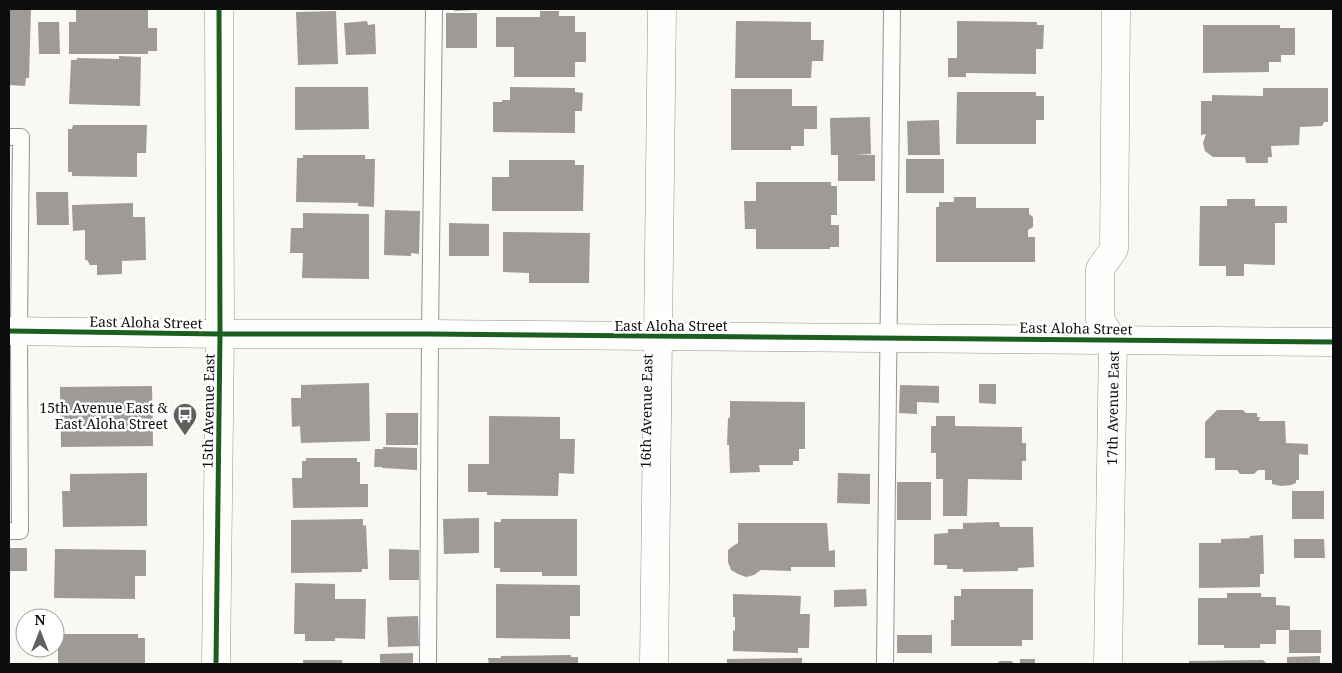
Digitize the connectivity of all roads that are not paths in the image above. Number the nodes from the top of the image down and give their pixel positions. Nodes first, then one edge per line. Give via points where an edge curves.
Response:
1 (219, 9) edge
2 (434, 9) edge
3 (662, 9) edge
4 (892, 9) edge
5 (1116, 9) edge
6 (9, 137) edge
7 (14, 331) edge
8 (220, 334) junction
9 (430, 334) junction
10 (658, 336) junction
11 (889, 338) junction
12 (1113, 340) junction
13 (1333, 342) edge
14 (9, 531) edge
15 (216, 664) edge
16 (428, 664) edge
17 (654, 664) edge
18 (885, 664) edge
19 (1108, 664) edge

1 - 8 street, 15th Avenue East
2 - 9 lane
3 - 10 street, 16th Avenue East
4 - 11 lane
5 - 12 street, 17th Avenue East via 1114,249 1100,269 1100,320
6 - 7 lane via 21,137
7 - 8 street, East Aloha Street
7 - 14 lane via 20,531
8 - 9 street, East Aloha Street
8 - 15 street, 15th Avenue East
9 - 10 street, East Aloha Street
9 - 16 lane
10 - 11 street, East Aloha Street
10 - 17 street, 16th Avenue East
11 - 12 street, East Aloha Street
11 - 18 lane
12 - 13 street, East Aloha Street
12 - 19 street, 17th Avenue East

